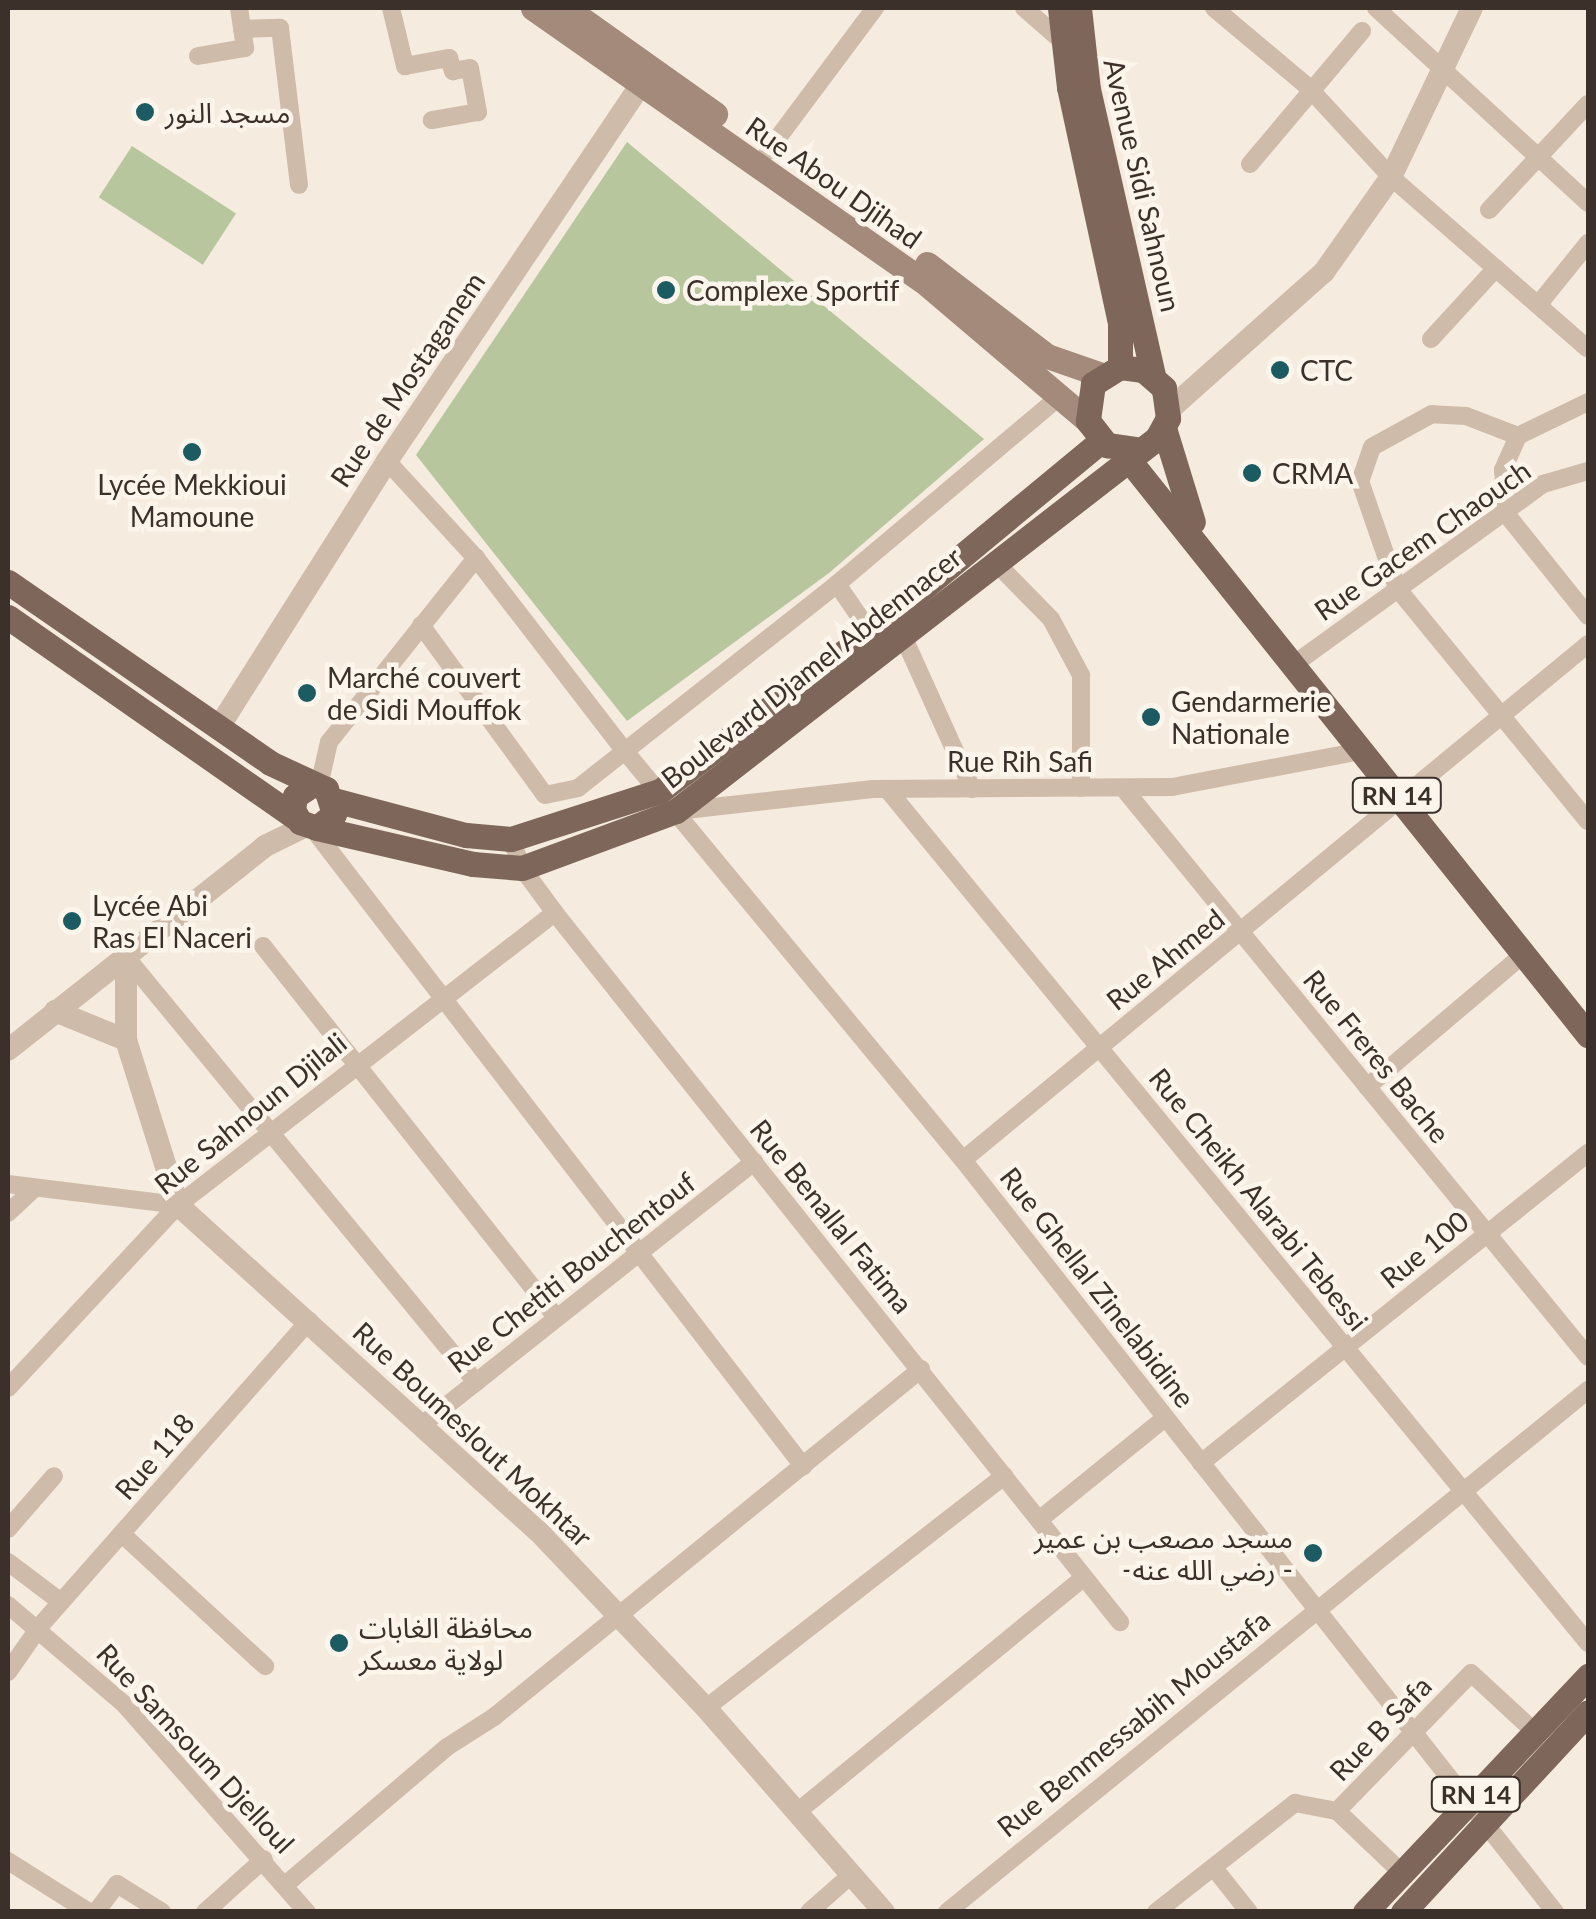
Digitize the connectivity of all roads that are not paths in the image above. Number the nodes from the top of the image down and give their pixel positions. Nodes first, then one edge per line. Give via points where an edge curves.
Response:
1 (239, 8) edge
2 (391, 8) edge
3 (533, 8) edge
4 (566, 8) edge
5 (875, 8) edge
6 (1024, 8) edge
7 (1060, 8) edge
8 (1079, 8) edge
9 (1376, 8) edge
10 (1472, 8) edge
11 (1222, 10) edge
12 (242, 29) junction
13 (1362, 31) dead end
14 (1061, 40) junction
15 (198, 56) dead end
16 (1440, 64) junction
17 (647, 76) junction
18 (1308, 87) junction
19 (1588, 104) edge
20 (432, 120) dead end
21 (768, 152) junction
22 (1536, 156) junction
23 (1250, 164) dead end
24 (1391, 177) junction
25 (300, 184) dead end
26 (1588, 202) edge
27 (1488, 210) dead end
28 (1588, 243) edge
29 (1496, 268) junction
30 (1538, 304) junction
31 (1431, 339) dead end
32 (1587, 348) edge
33 (1220, 364) junction
34 (1111, 371) junction
35 (1156, 378) junction
36 (1060, 396) junction
37 (1588, 402) edge
38 (1166, 419) junction
39 (1518, 436) junction
40 (1114, 444) junction
41 (387, 461) junction
42 (1588, 471) edge
43 (1507, 515) junction
44 (1208, 553) junction
45 (476, 558) junction
46 (994, 562) junction
47 (837, 584) junction
48 (1397, 588) junction
49 (18, 589) edge
50 (1588, 616) edge
51 (12, 620) edge
52 (421, 625) junction
53 (76, 628) junction
54 (870, 632) junction
55 (903, 636) junction
56 (1588, 644) edge
57 (60, 651) junction
58 (122, 658) junction
59 (1293, 665) junction
60 (107, 683) junction
61 (1505, 715) junction
62 (219, 727) junction
63 (624, 750) junction
64 (1361, 751) junction
65 (1080, 788) junction
66 (887, 789) junction
67 (972, 789) junction
68 (1124, 789) junction
69 (1401, 800) junction
70 (668, 801) junction
71 (309, 809) junction
72 (1588, 821) edge
73 (511, 839) junction
74 (522, 868) junction
75 (555, 913) junction
76 (1240, 932) junction
77 (263, 946) dead end
78 (1524, 954) junction
79 (126, 957) junction
80 (439, 996) junction
81 (54, 1011) junction
82 (1588, 1035) edge
83 (126, 1040) junction
84 (1100, 1048) junction
85 (8, 1050) edge
86 (355, 1064) junction
87 (1367, 1087) junction
88 (268, 1133) junction
89 (1588, 1152) edge
90 (964, 1160) junction
91 (754, 1162) junction
92 (8, 1184) edge
93 (35, 1188) junction
94 (178, 1206) junction
95 (8, 1212) edge
96 (1487, 1234) junction
97 (638, 1253) junction
98 (558, 1318) junction
99 (309, 1321) junction
100 (1346, 1347) junction
101 (1588, 1357) edge
102 (920, 1369) junction
103 (476, 1382) junction
104 (8, 1388) edge
105 (1588, 1390) edge
106 (1166, 1418) junction
107 (422, 1425) junction
108 (1201, 1463) junction
109 (803, 1466) junction
110 (54, 1476) dead end
111 (1004, 1476) junction
112 (1462, 1489) junction
113 (1039, 1520) junction
114 (8, 1529) edge
115 (122, 1534) junction
116 (8, 1562) edge
117 (1084, 1578) junction
118 (62, 1602) junction
119 (8, 1604) edge
120 (1316, 1608) junction
121 (616, 1613) junction
122 (1120, 1622) dead end
123 (40, 1626) junction
124 (1588, 1643) edge
125 (265, 1666) dead end
126 (8, 1672) edge
127 (1588, 1676) edge
128 (706, 1708) junction
129 (1588, 1712) edge
130 (1534, 1732) junction
131 (1415, 1734) junction
132 (1337, 1811) junction
133 (1476, 1812) junction
134 (796, 1814) junction
135 (264, 1860) junction
136 (8, 1862) edge
137 (1214, 1868) junction
138 (1402, 1873) junction
139 (851, 1875) junction
140 (284, 1885) junction
141 (1159, 1911) edge
142 (93, 1912) edge
143 (162, 1912) edge
144 (205, 1912) edge
145 (307, 1912) edge
146 (810, 1912) edge
147 (884, 1912) edge
148 (947, 1912) edge
149 (1249, 1912) edge
150 (1365, 1912) edge
151 (1402, 1912) edge
152 (1555, 1912) edge

1 - 12 street
2 - 20 street via 405,66 449,58 453,71 470,68 478,112
3 - 17 main road, Rue Abou Djihad
4 - 17 main road, Rue Abou Djihad
5 - 21 street
6 - 14 street
7 - 14 main road, Avenue Sidi Sahnoun
8 - 35 main road, Avenue Sidi Sahnoun via 1088,89
9 - 16 street
10 - 16 street
11 - 18 street
12 - 15 street via 245,48
12 - 25 street via 280,28
13 - 18 street
14 - 34 main road, Avenue Sidi Sahnoun via 1120,322
16 - 22 street
16 - 24 street
17 - 21 main road, Rue Abou Djihad
17 - 36 main road, Rue Abou Djihad via 922,280
17 - 41 street, Rue de Mostaganem
18 - 23 street
18 - 24 street
19 - 22 street
21 - 34 main road, Rue Abou Djihad via 1047,356
22 - 26 street
22 - 27 street
24 - 29 street
24 - 33 street via 1324,272
28 - 30 street
29 - 30 street
29 - 31 street
30 - 32 street
33 - 35 street
33 - 38 street
34 - 35 main road
34 - 40 main road, Avenue Sidi Sahnoun via 1088,396
35 - 38 main road, Avenue Sidi Sahnoun
36 - 40 main road, Rue Abou Djihad
36 - 47 street
37 - 39 street
38 - 40 main road
38 - 44 main road, RN 14
39 - 43 street via 1503,470
39 - 48 street via 1466,416 1432,414 1372,447 1360,481
40 - 44 main road, RN 14
40 - 46 main road, Boulevard Djamel Abdennacer
40 - 54 main road, Boulevard Djamel Abdennacer
41 - 45 street, Rue Ghellal Zinelabidine
41 - 62 street, Rue de Mostaganem
42 - 43 street, Rue Gacem Chaouch via 1543,484
43 - 48 street, Rue Gacem Chaouch
43 - 50 street
44 - 59 main road, RN 14
45 - 52 street
45 - 63 street, Rue Ghellal Zinelabidine
46 - 55 main road, Boulevard Djamel Abdennacer
46 - 65 street via 1052,619 1081,674
47 - 54 street
47 - 63 street
48 - 59 street, Rue Gacem Chaouch
48 - 61 street
49 - 51 main road via 28,612
49 - 53 main road, Boulevard Djamel Abdennacer
51 - 57 main road, Boulevard Djamel Abdennacer
52 - 63 street via 545,795 578,788
52 - 71 street via 329,742
53 - 57 main road via 65,634
53 - 58 main road, Boulevard Djamel Abdennacer
54 - 70 main road, Boulevard Djamel Abdennacer
55 - 67 street
55 - 70 main road, Boulevard Djamel Abdennacer
56 - 61 street, Rue Ahmed
57 - 60 main road, Boulevard Djamel Abdennacer
58 - 60 main road via 110,664
58 - 62 main road, Boulevard Djamel Abdennacer
59 - 64 main road, RN 14
60 - 71 main road, Boulevard Djamel Abdennacer
61 - 69 street, Rue Ahmed
61 - 72 street
62 - 71 main road, Boulevard Djamel Abdennacer
63 - 70 street, Rue Ghellal Zinelabidine
64 - 68 street, Rue Rih Safi via 1172,787
64 - 69 main road, RN 14
65 - 67 street, Rue Rih Safi
65 - 68 street, Rue Rih Safi
66 - 67 street, Rue Rih Safi
66 - 70 street, Rue Rih Safi
66 - 84 street, Rue Cheikh Alarabi Tebessi
68 - 76 street, Rue Freres Bache
69 - 76 street, Rue Ahmed
69 - 78 main road, RN 14
70 - 73 main road, Boulevard Djamel Abdennacer
70 - 74 main road, Boulevard Djamel Abdennacer
70 - 90 street, Rue Ghellal Zinelabidine
71 - 73 main road, Boulevard Djamel Abdennacer
71 - 74 main road, Boulevard Djamel Abdennacer via 473,864
71 - 79 street
71 - 80 street
73 - 74 street, Rue Benallal Fatima
74 - 75 street, Rue Benallal Fatima
75 - 80 street, Rue Sahnoun Djilali
75 - 91 street, Rue Benallal Fatima
76 - 84 street, Rue Ahmed
76 - 87 street, Rue Freres Bache
77 - 86 street
78 - 82 main road, RN 14
78 - 87 street
79 - 81 street
79 - 83 street
79 - 88 street
80 - 86 street, Rue Sahnoun Djilali
80 - 97 street
81 - 83 street
81 - 85 street
83 - 94 street
84 - 90 street, Rue Ahmed
84 - 100 street, Rue Cheikh Alarabi Tebessi
86 - 88 street, Rue Sahnoun Djilali
86 - 98 street
87 - 96 street, Rue Freres Bache
88 - 94 street, Rue Sahnoun Djilali
88 - 103 street
89 - 96 street, Rue 100
90 - 106 street, Rue Ghellal Zinelabidine
91 - 97 street, Rue Chetiti Bouchentouf
91 - 102 street, Rue Benallal Fatima
92 - 93 street
93 - 94 street
93 - 95 street
94 - 99 street, Rue Boumeslout Mokhtar
94 - 104 street, Rue Sahnoun Djilali
96 - 100 street, Rue 100
96 - 101 street, Rue Freres Bache
97 - 98 street, Rue Chetiti Bouchentouf
97 - 109 street
98 - 103 street, Rue Chetiti Bouchentouf
99 - 107 street, Rue Boumeslout Mokhtar
99 - 115 street, Rue 118
100 - 108 street, Rue 100
100 - 112 street, Rue Cheikh Alarabi Tebessi
102 - 109 street
102 - 111 street, Rue Benallal Fatima
103 - 107 street, Rue Chetiti Bouchentouf
105 - 112 street, Rue Benmessabih Moustafa
106 - 108 street, Rue Ghellal Zinelabidine
106 - 113 street
107 - 121 street, Rue Boumeslout Mokhtar
108 - 120 street, Rue Ghellal Zinelabidine
109 - 121 street
110 - 114 street
111 - 113 street, Rue Benallal Fatima
111 - 128 street
112 - 120 street, Rue Benmessabih Moustafa
112 - 124 street, Rue Cheikh Alarabi Tebessi
113 - 117 street, Rue Benallal Fatima
115 - 118 street, Rue 118
115 - 125 street
116 - 118 street
117 - 122 street, Rue Benallal Fatima
117 - 134 street
118 - 123 street, Rue 118
119 - 123 street, Rue Samsoum Djelloul
120 - 131 street, Rue Ghellal Zinelabidine
120 - 148 street, Rue Benmessabih Moustafa
121 - 128 street, Rue Boumeslout Mokhtar
121 - 140 street
123 - 126 street, Rue 118
123 - 135 street, Rue Samsoum Djelloul via 125,1704
127 - 130 main road, RN 14
128 - 134 street, Rue Boumeslout Mokhtar
129 - 133 main road, RN 14
130 - 131 street, Rue B Safa via 1471,1673
130 - 133 main road, RN 14
131 - 132 street, Rue B Safa
131 - 133 street, Rue Ghellal Zinelabidine
132 - 137 street, Rue B Safa via 1294,1803
132 - 138 street
133 - 138 main road, RN 14
133 - 151 main road, RN 14
133 - 152 street, Rue Ghellal Zinelabidine
134 - 139 street, Rue Boumeslout Mokhtar
135 - 140 street, Rue Samsoum Djelloul
135 - 144 street
136 - 142 street
137 - 141 street, Rue B Safa
137 - 149 street
138 - 150 main road, RN 14
139 - 146 street
139 - 147 street, Rue Boumeslout Mokhtar
140 - 145 street, Rue Samsoum Djelloul
142 - 143 street via 118,1884

